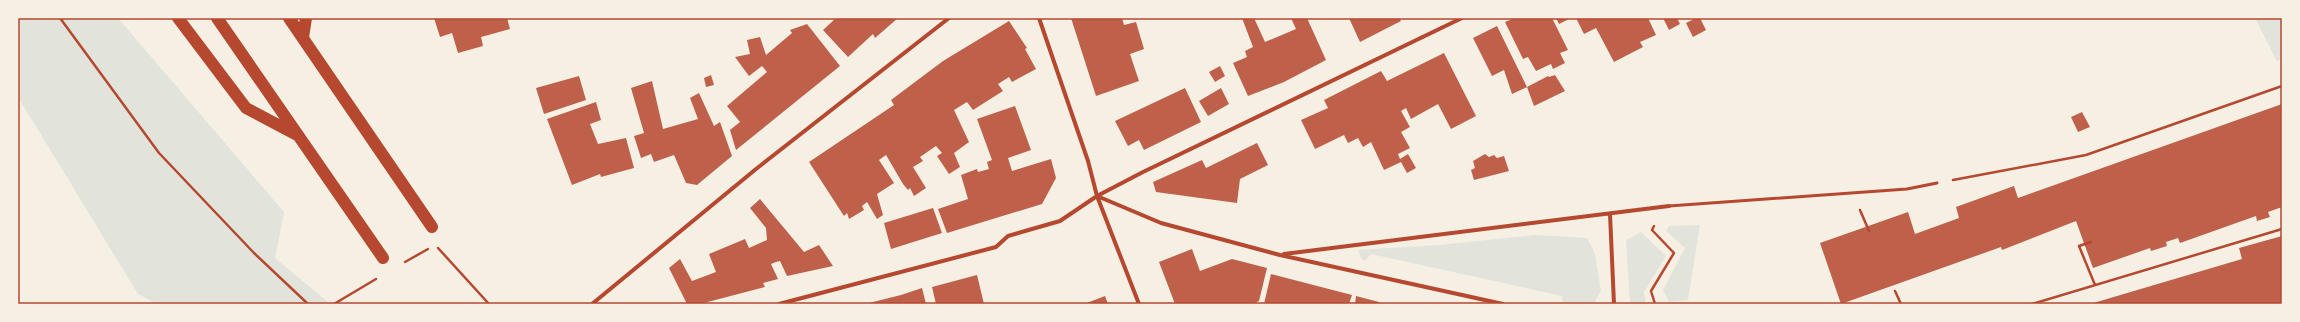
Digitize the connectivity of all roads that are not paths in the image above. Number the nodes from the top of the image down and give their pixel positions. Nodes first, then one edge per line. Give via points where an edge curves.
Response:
1 (178, 18) edge
2 (217, 18) edge
3 (289, 18) edge
4 (306, 18) edge
5 (949, 18) edge
6 (1039, 18) edge
7 (1462, 18) edge
8 (303, 37) junction
9 (300, 137) junction
10 (1938, 183) road end
11 (1097, 196) junction
12 (1669, 206) joint
13 (1610, 214) junction
14 (432, 227) dead end
15 (1280, 255) junction
16 (383, 258) dead end
17 (592, 304) edge
18 (779, 304) edge
19 (1139, 304) edge
20 (1503, 304) edge
21 (1614, 304) edge

1 - 9 highway via 246,108
2 - 9 highway
3 - 8 highway
4 - 8 highway
5 - 17 street via 756,169
6 - 11 street via 1088,161
7 - 11 street
8 - 14 highway
9 - 16 highway
10 - 12 lane via 1906,189
11 - 15 street via 1161,223
11 - 18 street via 1060,221 1008,236 996,248
11 - 19 street
12 - 13 street
13 - 15 street
13 - 21 street
15 - 20 street

